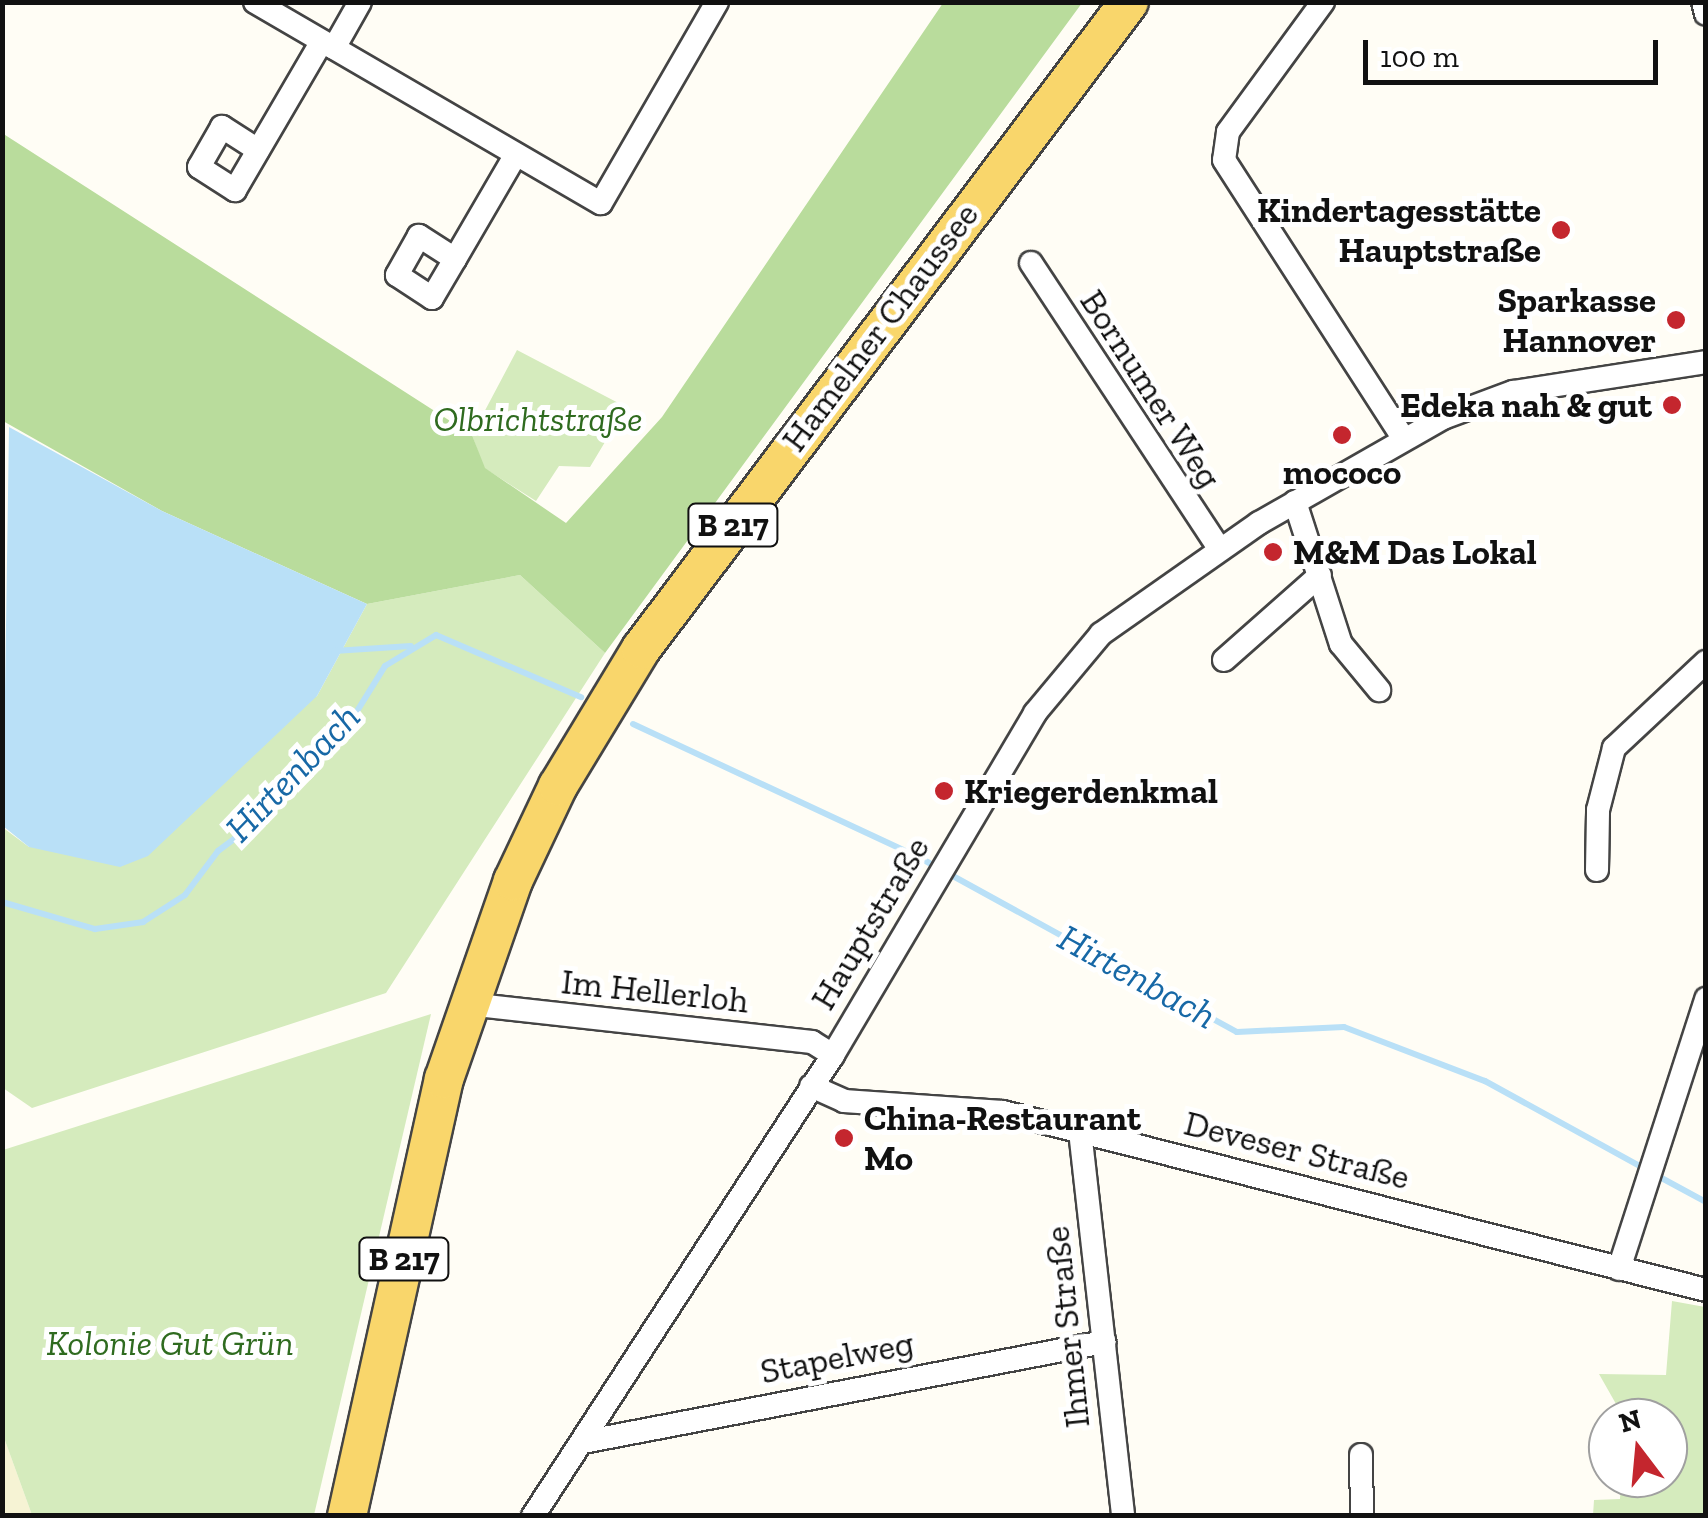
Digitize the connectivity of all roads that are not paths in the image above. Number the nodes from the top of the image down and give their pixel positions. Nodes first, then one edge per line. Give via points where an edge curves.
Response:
1 (255, 2) edge
2 (360, 2) edge
3 (716, 2) edge
4 (1111, 2) edge
5 (1128, 2) edge
6 (1323, 2) edge
7 (1703, 2) edge
8 (1706, 14) edge
9 (327, 47) junction
10 (1061, 84) junction
11 (258, 150) dead end
12 (516, 154) junction
13 (456, 258) dead end
14 (1031, 263) dead end
15 (1706, 362) edge
16 (1404, 439) junction
17 (1295, 502) junction
18 (1220, 548) junction
19 (1320, 575) junction
20 (1224, 660) dead end
21 (1706, 662) edge
22 (1379, 690) dead end
23 (1597, 870) dead end
24 (1706, 999) edge
25 (468, 1004) junction
26 (832, 1055) junction
27 (811, 1086) junction
28 (1080, 1132) junction
29 (1620, 1269) junction
30 (1706, 1290) edge
31 (1104, 1342) junction
32 (583, 1442) junction
33 (1361, 1454) dead end
34 (346, 1516) edge
35 (534, 1516) edge
36 (1123, 1516) edge
37 (1362, 1516) edge

1 - 9 street
2 - 9 street
3 - 12 street via 601,203
4 - 10 main road, Hamelner Chaussee / B 217
5 - 10 main road, Hamelner Chaussee / B 217
6 - 16 street via 1228,132 1224,160
7 - 8 street
9 - 11 street
9 - 12 street
10 - 25 main road, Hamelner Chaussee / B 217 via 640,649 558,786
12 - 13 street
14 - 18 street, Bornumer Weg
15 - 16 street, Hauptstraße via 1513,392
16 - 17 street, Hauptstraße
17 - 18 street, Hauptstraße
17 - 19 street
18 - 26 street, Hauptstraße via 1101,634 1035,713
19 - 20 street
19 - 22 street via 1341,644
21 - 23 street via 1614,748 1598,810
24 - 29 street
25 - 26 street, Im Hellerloh via 812,1042
25 - 34 main road, Hamelner Chaussee / B 217
26 - 27 street, Hauptstraße
27 - 28 street, Deveser Straße via 844,1101 1003,1112
27 - 32 street, Hauptstraße
28 - 29 street, Deveser Straße
28 - 31 street, Ihmer Straße
29 - 30 street, Deveser Straße
31 - 32 street, Stapelweg
31 - 36 street, Ihmer Straße
32 - 35 street, Hauptstraße
33 - 37 street

